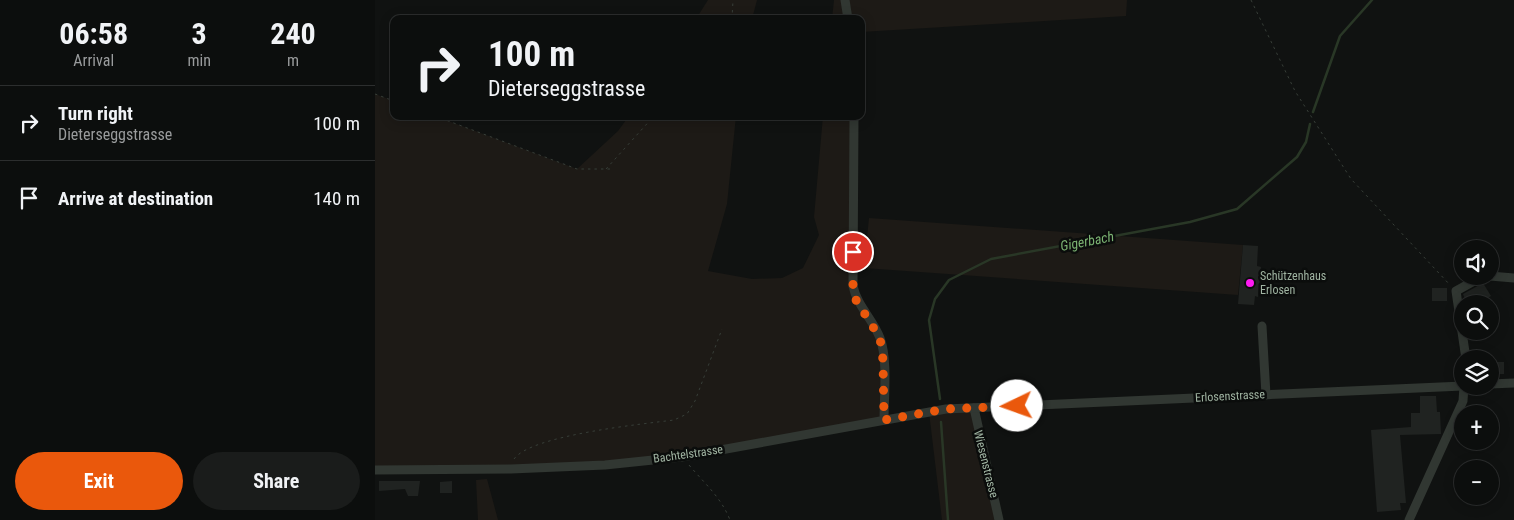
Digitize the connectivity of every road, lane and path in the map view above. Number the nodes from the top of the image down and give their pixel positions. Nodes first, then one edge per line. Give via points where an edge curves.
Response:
1 (733, 0) edge
2 (845, 0) edge
3 (1251, 0) edge
4 (732, 15) edge
5 (847, 15) edge
6 (375, 94) edge
7 (390, 100) edge
8 (446, 120) edge
9 (650, 120) edge
10 (854, 120) edge
11 (605, 169) junction
12 (613, 169) dead end
13 (1499, 277) edge
14 (1514, 278) edge
15 (1467, 285) edge
16 (1456, 291) junction
17 (1262, 326) dead end
18 (722, 329) dead end
19 (1465, 350) edge
20 (1514, 383) edge
21 (1499, 384) edge
22 (1454, 386) edge
23 (1266, 395) junction
24 (1463, 395) edge
25 (997, 407) joint
26 (974, 408) junction
27 (884, 420) junction
28 (682, 457) junction
29 (511, 469) junction
30 (375, 470) edge
31 (730, 520) edge
32 (999, 520) edge
33 (1409, 520) edge

1 - 4 path
2 - 5 street
3 - 16 path via 1295,91 1351,179
6 - 7 path
8 - 11 path via 577,169
9 - 11 path
10 - 27 street via 853,286 856,300 880,338
11 - 12 path
13 - 14 street
15 - 16 street
16 - 19 street
17 - 23 street
18 - 29 path via 687,414 674,420 581,433 526,449 517,454
20 - 21 street
22 - 23 street, Erlosenstrasse
23 - 25 street, Erlosenstrasse
24 - 33 street, Erlosenstrasse
25 - 26 street, Bachtelstrasse
26 - 27 street, Bachtelstrasse
26 - 32 street, Wiesenstrasse
27 - 28 street, Bachtelstrasse
28 - 29 street, Bachtelstrasse via 605,465
28 - 31 path via 713,491
29 - 30 street, Bachtelstrasse

